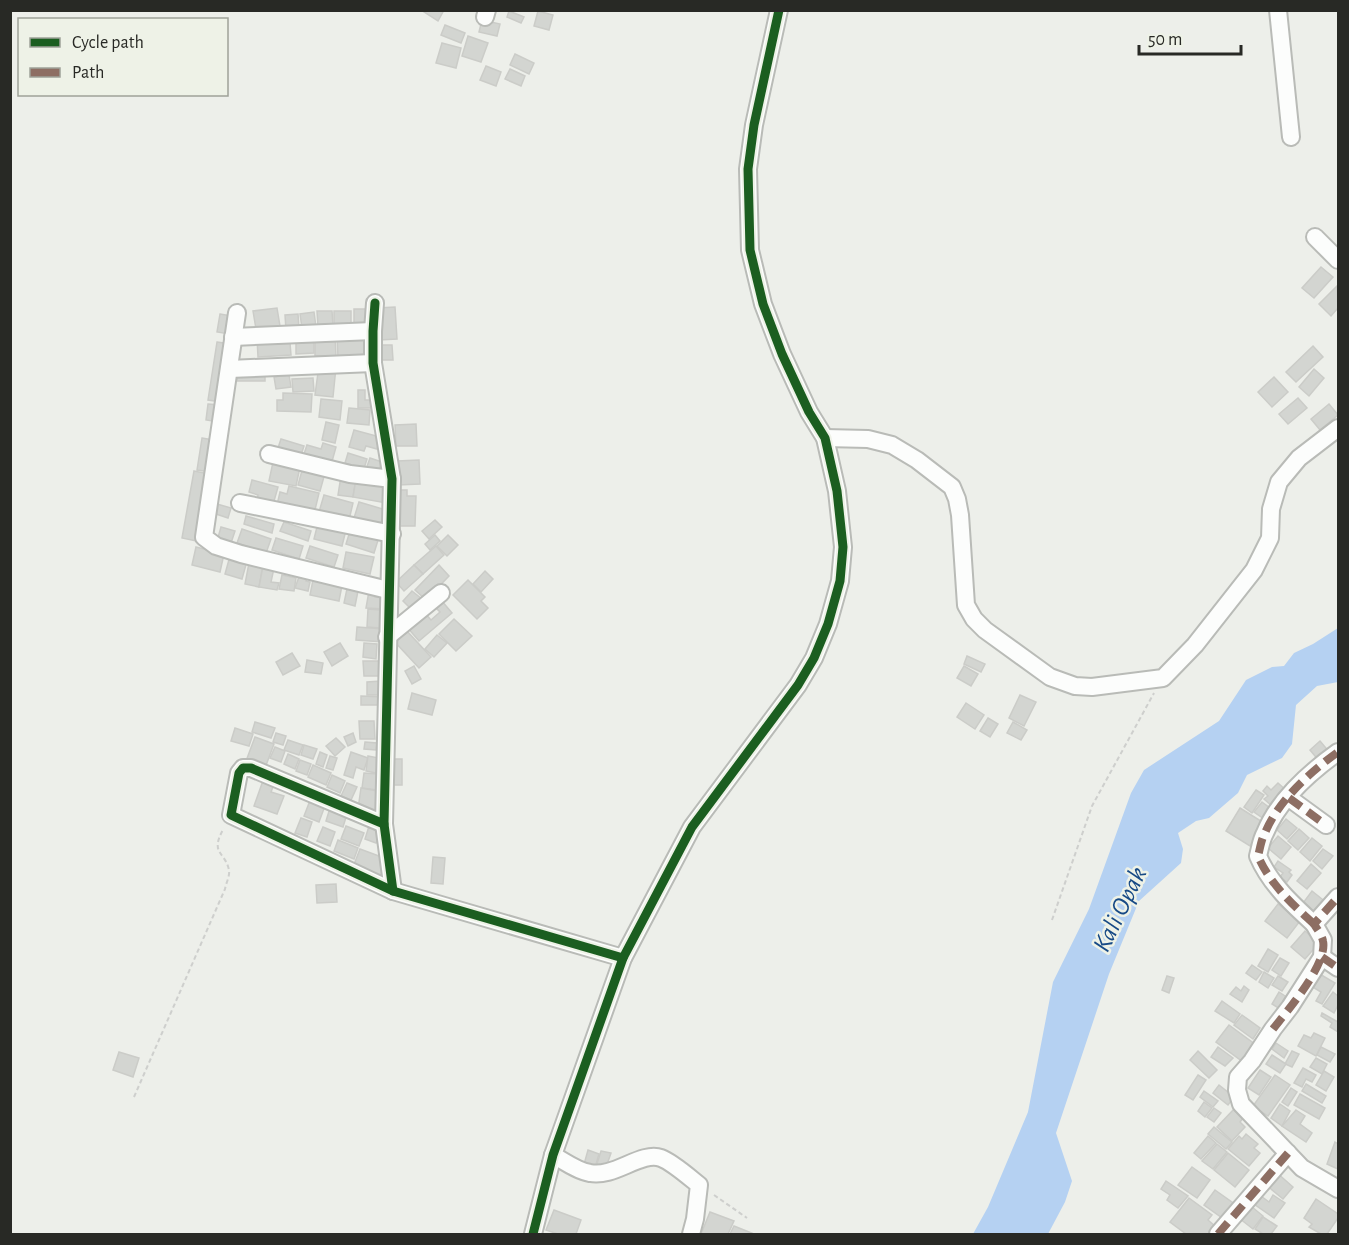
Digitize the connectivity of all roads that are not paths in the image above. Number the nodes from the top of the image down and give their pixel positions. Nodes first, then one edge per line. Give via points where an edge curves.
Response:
1 (779, 10) edge
2 (1278, 10) edge
3 (1291, 137) dead end
4 (1315, 237) dead end
5 (1338, 260) edge
6 (375, 303) dead end
7 (237, 313) dead end
8 (373, 331) junction
9 (233, 337) junction
10 (373, 363) junction
11 (229, 369) junction
12 (1338, 428) edge
13 (825, 438) junction
14 (269, 454) dead end
15 (392, 479) junction
16 (240, 503) dead end
17 (392, 534) junction
18 (388, 590) junction
19 (441, 593) dead end
20 (387, 637) junction
21 (1338, 754) edge
22 (1289, 798) junction
23 (384, 824) junction
24 (1326, 825) dead end
25 (393, 891) junction
26 (1338, 897) edge
27 (1314, 924) junction
28 (1322, 957) junction
29 (623, 958) junction
30 (1338, 968) edge
31 (1288, 1152) junction
32 (553, 1155) junction
33 (1338, 1189) edge
34 (533, 1234) edge
35 (691, 1234) edge
36 (1218, 1234) edge

1 - 13 street via 748,169 750,250 763,304 782,354
2 - 3 street
4 - 5 street
6 - 8 street
7 - 9 street
8 - 9 street
8 - 10 street
9 - 11 street
10 - 11 street
10 - 15 street
11 - 18 street via 204,537 216,546 241,554
12 - 13 street via 1299,458 1279,482 1271,509 1269,538 1254,570 1195,645 1163,678 1092,687 1050,677 974,620 966,605 960,515 952,487 892,445 868,439
13 - 29 street via 837,491 843,547 840,581 828,624 798,685 692,827
14 - 15 street via 350,474
15 - 17 street
16 - 17 street
17 - 18 street
18 - 20 street
19 - 20 street
20 - 23 street
21 - 22 street via 1310,775
22 - 24 street
22 - 27 street via 1269,825 1258,856 1265,873
23 - 25 street
23 - 25 street via 247,767 239,773 231,815
25 - 29 street
26 - 27 street
27 - 28 street via 1323,940
28 - 30 street
28 - 31 street via 1239,1077 1241,1104
29 - 32 street
31 - 33 street via 1302,1168
31 - 36 street
32 - 34 street
32 - 35 street via 590,1173 608,1172 649,1157 662,1158 699,1185

